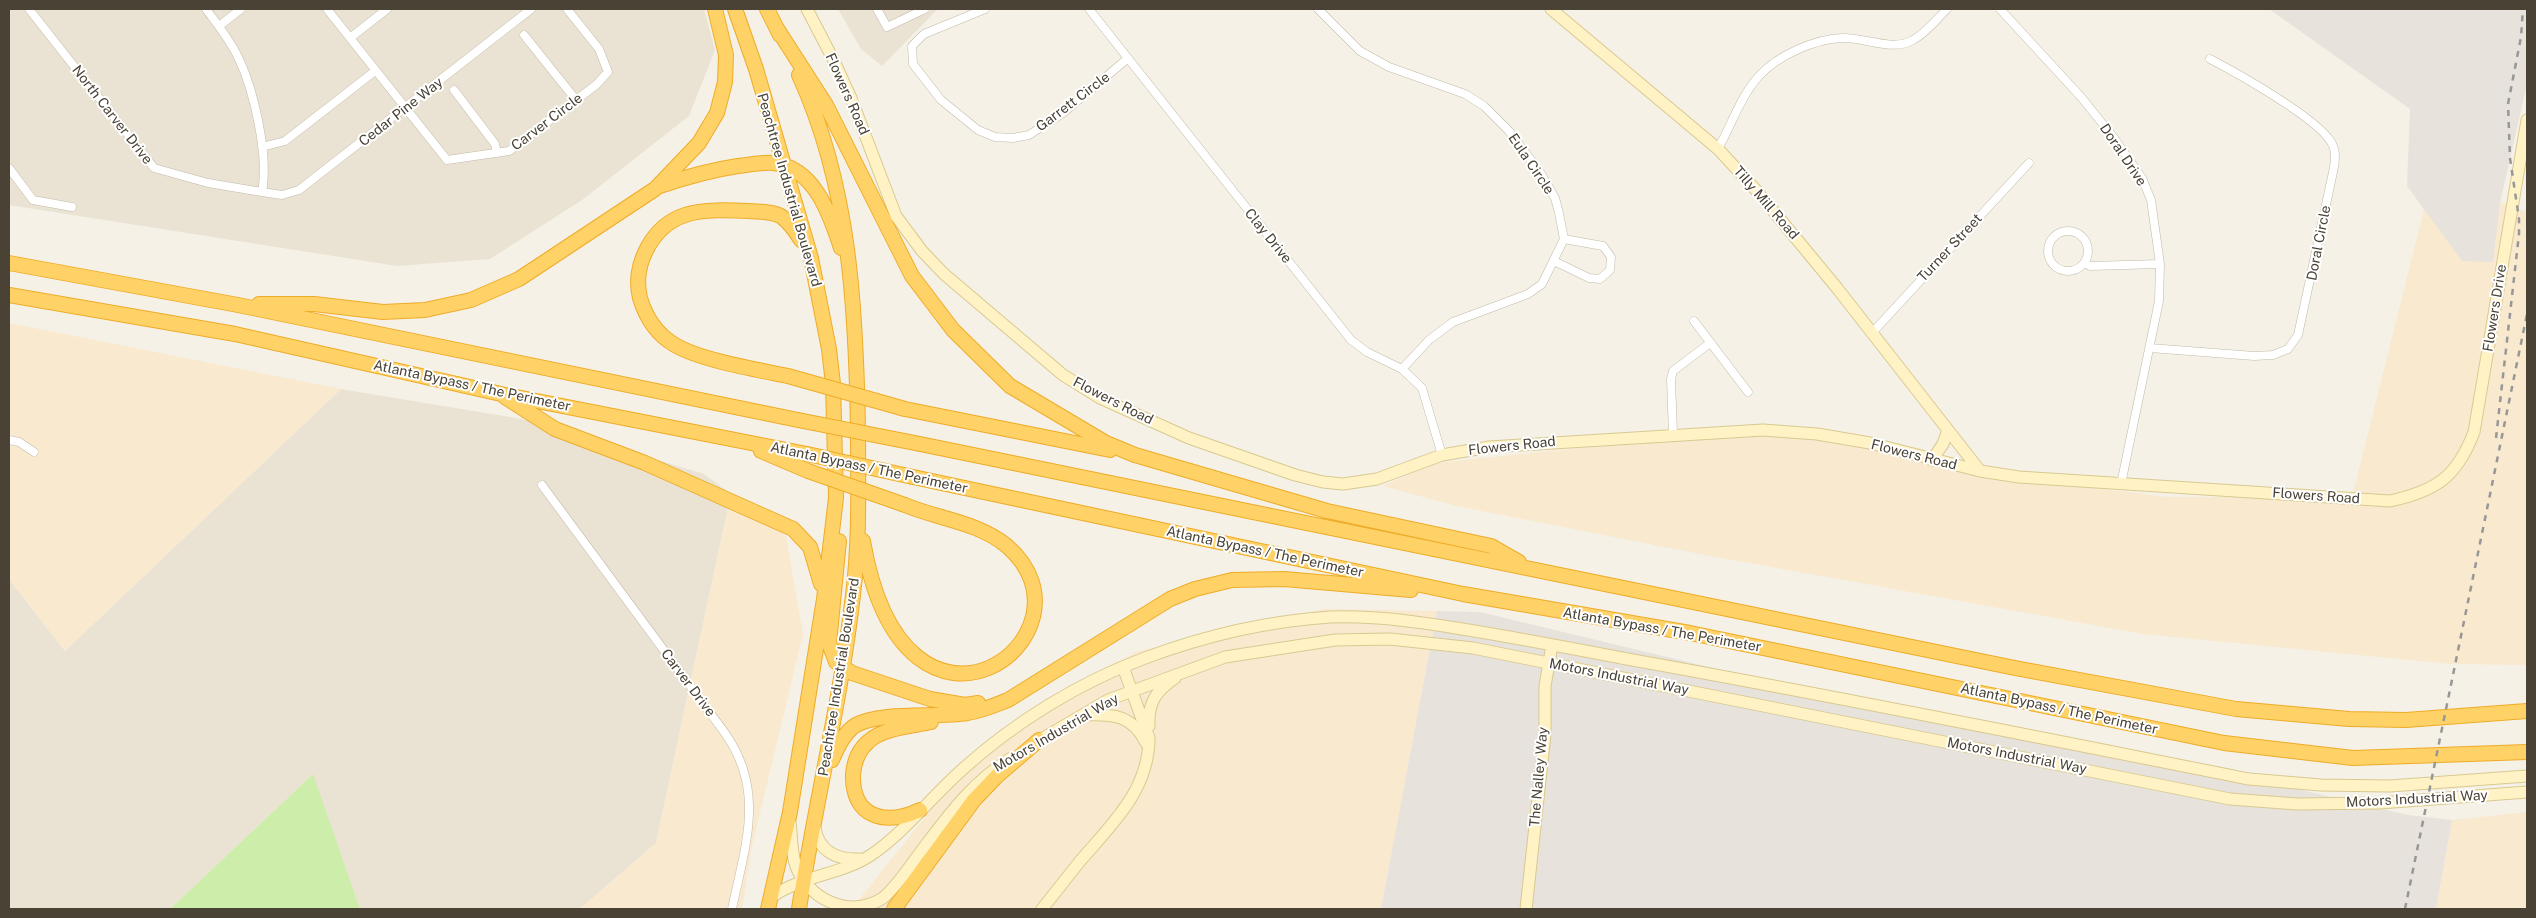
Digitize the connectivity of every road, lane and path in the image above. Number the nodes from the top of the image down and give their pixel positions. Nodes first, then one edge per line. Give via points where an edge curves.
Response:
1 (29, 9) edge
2 (206, 9) edge
3 (241, 9) edge
4 (327, 9) edge
5 (387, 9) edge
6 (531, 9) edge
7 (567, 9) edge
8 (715, 9) edge
9 (735, 9) edge
10 (767, 9) edge
11 (806, 9) edge
12 (877, 9) edge
13 (925, 9) edge
14 (985, 9) edge
15 (1089, 9) edge
16 (1318, 9) edge
17 (1551, 9) edge
18 (1947, 9) edge
19 (2000, 9) edge
20 (219, 26) junction
21 (776, 27) junction
22 (524, 35) dead end
23 (350, 38) junction
24 (2210, 59) dead end
25 (1127, 60) junction
26 (376, 71) junction
27 (454, 90) dead end
28 (576, 100) junction
29 (405, 109) junction
30 (2527, 120) edge
31 (262, 147) junction
32 (1718, 149) junction
33 (497, 153) junction
34 (2029, 163) dead end
35 (783, 164) junction
36 (9, 168) edge
37 (655, 188) junction
38 (262, 192) junction
39 (72, 207) dead end
40 (1564, 240) junction
41 (811, 258) junction
42 (1554, 261) junction
43 (9, 263) edge
44 (2084, 263) junction
45 (2160, 264) junction
46 (850, 274) junction
47 (9, 295) edge
48 (238, 306) junction
49 (1694, 321) dead end
50 (1871, 334) junction
51 (1710, 343) junction
52 (2150, 348) junction
53 (1402, 369) junction
54 (1748, 392) dead end
55 (501, 394) junction
56 (1948, 430) junction
57 (1673, 434) junction
58 (9, 440) edge
59 (738, 440) junction
60 (34, 452) dead end
61 (1135, 454) junction
62 (1442, 455) junction
63 (1932, 460) junction
64 (1980, 471) junction
65 (2121, 484) junction
66 (2438, 484) joint
67 (542, 485) dead end
68 (836, 498) junction
69 (859, 519) junction
70 (1528, 567) junction
71 (1463, 594) junction
72 (824, 599) junction
73 (1552, 645) junction
74 (1548, 663) junction
75 (1123, 667) junction
76 (843, 668) junction
77 (1185, 670) junction
78 (1036, 681) junction
79 (1133, 689) junction
80 (2527, 710) edge
81 (968, 713) junction
82 (1082, 715) junction
83 (1039, 740) junction
84 (1149, 744) junction
85 (2527, 752) edge
86 (2527, 776) edge
87 (823, 781) junction
88 (2527, 792) edge
89 (920, 810) junction
90 (790, 812) junction
91 (815, 828) junction
92 (864, 859) junction
93 (804, 879) junction
94 (769, 903) edge
95 (732, 909) edge
96 (799, 909) edge
97 (894, 909) edge
98 (1042, 909) edge
99 (1526, 909) edge

1 - 38 street, North Carver Drive via 154,168 208,183
2 - 20 street
3 - 20 street
4 - 23 street, Carver Circle
5 - 23 street
6 - 29 street, Cedar Pine Way
7 - 28 street, Carver Circle via 599,49 608,72
8 - 37 highway via 726,55 726,75 720,102 700,142
9 - 35 highway, Peachtree Industrial Boulevard
10 - 21 highway, Peachtree Industrial Boulevard
11 - 62 main road, Flowers Road via 851,98 896,216 944,274 1081,387 1189,438 1295,476 1333,483 1377,479
12 - 13 street via 887,27
14 - 25 street, Garrett Circle via 924,34 912,46 913,64 941,100 978,130 995,137 1029,135 1063,113
15 - 25 street, Clay Drive
16 - 40 street, Eula Circle via 1360,51 1389,67 1465,94 1484,106 1509,131 1540,172 1555,198
17 - 32 main road, Tilly Mill Road
18 - 32 street via 1913,40 1897,46 1841,38 1785,55 1760,74 1743,96
19 - 45 street, Doral Drive via 2081,97 2142,178 2151,200
20 - 31 street via 238,56 247,79
21 - 46 highway, Peachtree Industrial Boulevard via 814,108 827,146 842,211
21 - 61 highway via 826,105 912,276 953,330 1010,386 1106,443
22 - 28 street
23 - 26 street, Carver Circle
24 - 52 street, Doral Circle via 2301,115 2322,130 2332,143 2335,156 2333,172 2309,292 2298,335 2288,349 2273,355
25 - 53 street, Clay Drive via 1351,340 1367,352
26 - 29 street, Carver Circle
26 - 31 street via 291,137
27 - 33 street via 495,144
28 - 33 street, Carver Circle via 509,151
29 - 33 street, Carver Circle via 447,160
29 - 38 street, Cedar Pine Way via 299,190 282,195
30 - 66 main road, Flowers Drive via 2477,423 2465,456
31 - 38 street via 265,175
32 - 50 main road, Tilly Mill Road via 1756,190
34 - 50 street, Turner Street
35 - 37 highway via 770,162 722,169
35 - 41 highway, Peachtree Industrial Boulevard
35 - 46 highway via 806,179 819,194
36 - 39 street via 33,200
37 - 48 highway via 519,279 488,294 451,305 400,312 314,304
40 - 42 street
40 - 42 street via 1603,246 1612,257 1610,270 1600,279 1589,278
41 - 61 highway, bridge via 793,228 781,216 738,210 698,213 674,220 648,245 641,263 639,291 643,308 663,337 686,350 905,410
41 - 68 highway, Peachtree Industrial Boulevard via 833,384
42 - 53 street via 1542,284 1528,294 1453,322 1429,340
43 - 48 highway
44 - 44 street via 2088,248 2080,235 2065,231 2052,239 2048,254 2056,267 2070,271
44 - 45 street via 2090,266
45 - 52 street, Doral Drive via 2159,301
46 - 69 highway, Peachtree Industrial Boulevard via 857,366
47 - 55 highway, Atlanta Bypass / The Perimeter via 235,334
48 - 70 highway, bridge
49 - 51 street
50 - 56 main road, Tilly Mill Road
51 - 54 street
51 - 57 street via 1673,371
52 - 65 street, Doral Drive
53 - 62 street, Clay Drive via 1422,388
55 - 59 highway, Atlanta Bypass / The Perimeter
55 - 72 highway via 555,429 645,463 793,529 813,554
56 - 63 main road
56 - 64 main road, Tilly Mill Road
57 - 62 main road, Flowers Road via 1489,447
57 - 63 main road, Flowers Road via 1763,430 1817,434 1870,443
58 - 60 street via 19,442
59 - 69 highway, bridge via 808,471 967,525 996,539 1025,568 1033,595 1029,626 1019,646 996,666 968,674 949,673 922,661 905,646 891,626 873,589
59 - 71 highway, Atlanta Bypass / The Perimeter, bridge
61 - 70 highway via 1327,511 1491,546
63 - 64 main road, Flowers Road
64 - 65 main road, Flowers Road via 2038,479
65 - 66 main road, Flowers Road via 2390,501
67 - 95 street, Carver Drive via 739,756 749,788 750,817
68 - 72 highway, Peachtree Industrial Boulevard
68 - 76 highway via 839,541 829,643 832,655
69 - 76 highway, Peachtree Industrial Boulevard via 854,593
70 - 80 highway via 2015,668 2236,709 2349,719 2406,720
71 - 78 highway via 1284,579 1232,580 1170,599
71 - 85 highway, Atlanta Bypass / The Perimeter via 1690,633 2224,743 2353,758
72 - 90 highway, Peachtree Industrial Boulevard
73 - 74 main road, The Nalley Way
73 - 75 main road, Motors Industrial Way via 1409,620 1334,617 1283,622 1208,638
73 - 86 main road, Motors Industrial Way via 1792,688 2249,779 2390,786
74 - 77 main road, Motors Industrial Way via 1473,648 1390,639 1335,640 1225,656
74 - 88 main road, Motors Industrial Way via 2230,799 2297,804 2380,803
74 - 99 main road, The Nalley Way
75 - 79 main road
75 - 89 main road, Motors Industrial Way via 1051,705 1004,736
76 - 78 highway via 930,699 965,705 997,699
76 - 87 highway, Peachtree Industrial Boulevard
77 - 79 main road, Motors Industrial Way
77 - 84 main road via 1155,696 1148,717
78 - 81 highway via 1008,700
79 - 82 main road, Motors Industrial Way
79 - 84 main road
81 - 87 highway via 880,719 854,726 840,743
81 - 89 highway via 880,734 869,740 859,752 853,788 862,807 884,817 905,816
82 - 83 main road, Motors Industrial Way
82 - 84 main road via 1122,717 1142,733
83 - 93 main road, Motors Industrial Way via 975,784 895,886 881,899 858,908 832,906 822,901
83 - 97 highway via 974,800
84 - 98 main road via 1143,776 1133,797
87 - 91 highway, Peachtree Industrial Boulevard
89 - 92 main road, Motors Industrial Way via 885,844
90 - 93 main road, Motors Industrial Way via 794,860
90 - 94 highway, Peachtree Industrial Boulevard
91 - 92 main road via 823,848 830,853 849,859
91 - 93 highway, Peachtree Industrial Boulevard
92 - 93 main road, Motors Industrial Way
93 - 94 main road, Motors Industrial Way
93 - 96 highway, Peachtree Industrial Boulevard

